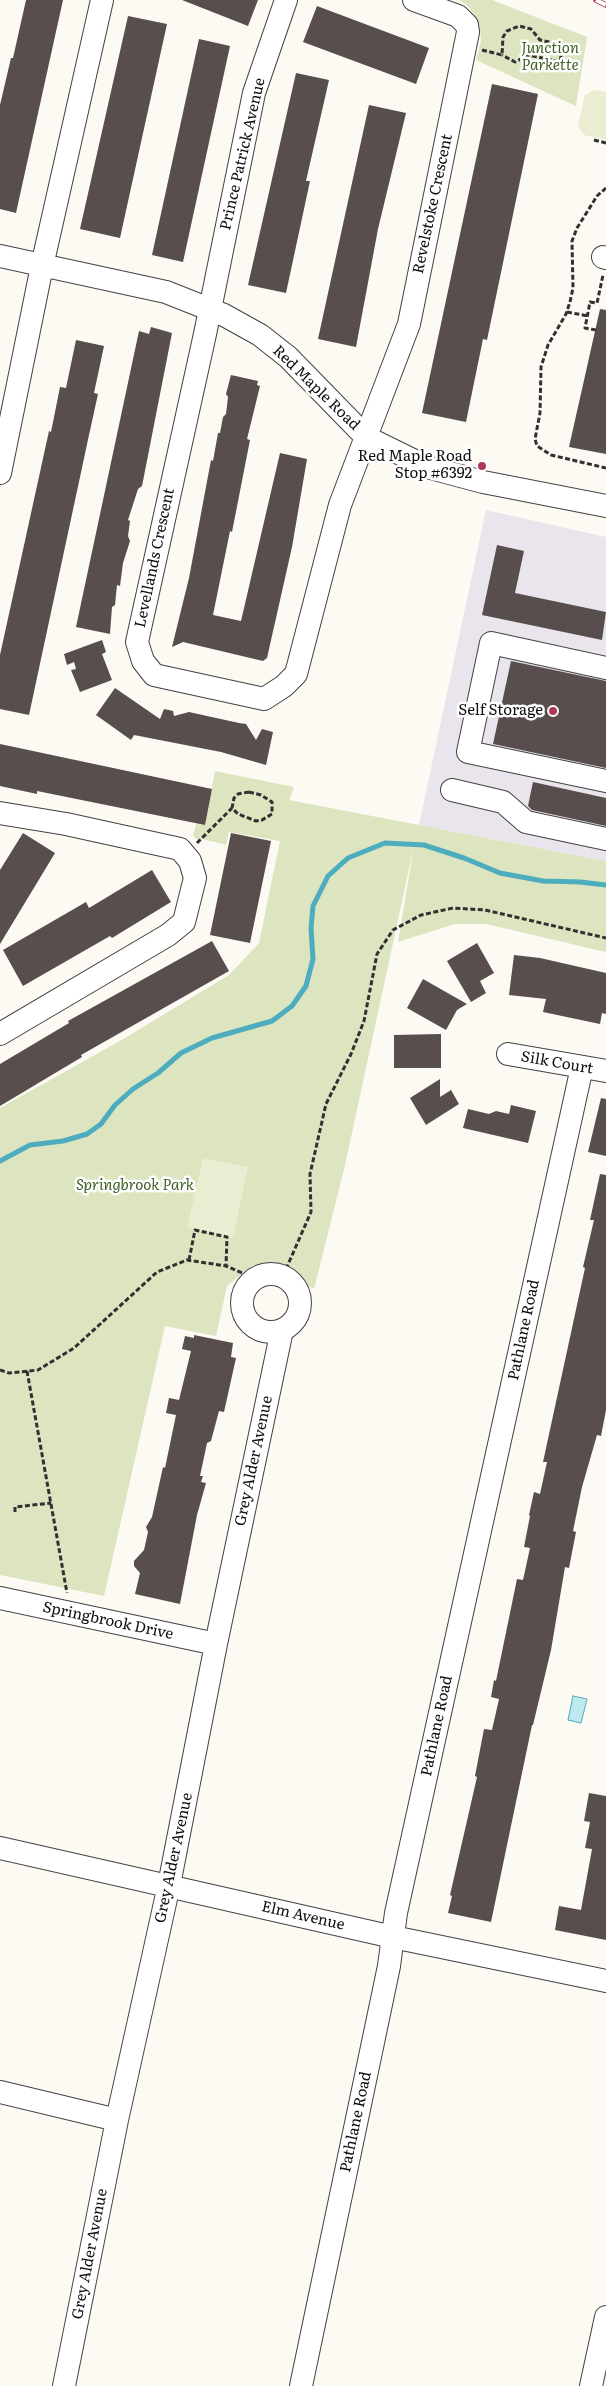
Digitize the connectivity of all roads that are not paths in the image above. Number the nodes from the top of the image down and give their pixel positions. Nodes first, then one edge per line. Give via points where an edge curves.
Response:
1 (102, 0) edge
2 (286, 0) edge
3 (414, 0) edge
4 (0, 256) edge
5 (42, 266) junction
6 (210, 310) junction
7 (366, 437) junction
8 (0, 474) edge
9 (606, 506) edge
10 (606, 668) edge
11 (606, 780) edge
12 (452, 790) dead end
13 (1, 815) edge
14 (606, 839) edge
15 (0, 1034) edge
16 (508, 1054) dead end
17 (582, 1067) junction
18 (606, 1071) edge
19 (282, 1330) junction
20 (0, 1598) edge
21 (216, 1644) junction
22 (0, 1848) edge
23 (169, 1886) junction
24 (393, 1937) junction
25 (606, 1981) edge
26 (0, 2092) edge
27 (117, 2120) junction
28 (606, 2317) edge
29 (64, 2386) edge
30 (301, 2386) edge
31 (591, 2386) edge

1 - 5 street
2 - 6 street, Prince Patrick Avenue via 254,93
3 - 7 street, Revelstoke Crescent via 458,16 467,25 468,32 409,324
4 - 5 street, Red Maple Road
5 - 6 street, Red Maple Road via 166,292
5 - 8 street
6 - 7 street, Red Maple Road via 260,335 288,357
6 - 7 street, Levellands Crescent via 137,642 143,661 154,675 264,699 296,674 340,504
7 - 9 street, Red Maple Road via 427,467 483,482
10 - 11 street via 490,643 468,752
12 - 14 street via 503,802 526,822
13 - 15 street via 66,824 180,849 190,861 195,878 184,922 168,935
16 - 17 street, Silk Court
17 - 18 street, Silk Court
17 - 24 street, Pathlane Road
19 - 19 street via 256,1328 244,1313 244,1294 256,1279 274,1274 283,1276 296,1289 300,1307 297,1317
19 - 21 street, Grey Alder Avenue
20 - 21 street, Springbrook Drive
21 - 23 street, Grey Alder Avenue
22 - 23 street, Elm Avenue
23 - 24 street, Elm Avenue
23 - 27 street, Grey Alder Avenue
24 - 25 street, Elm Avenue
24 - 30 street, Pathlane Road
26 - 27 street
27 - 29 street, Grey Alder Avenue
28 - 31 street

